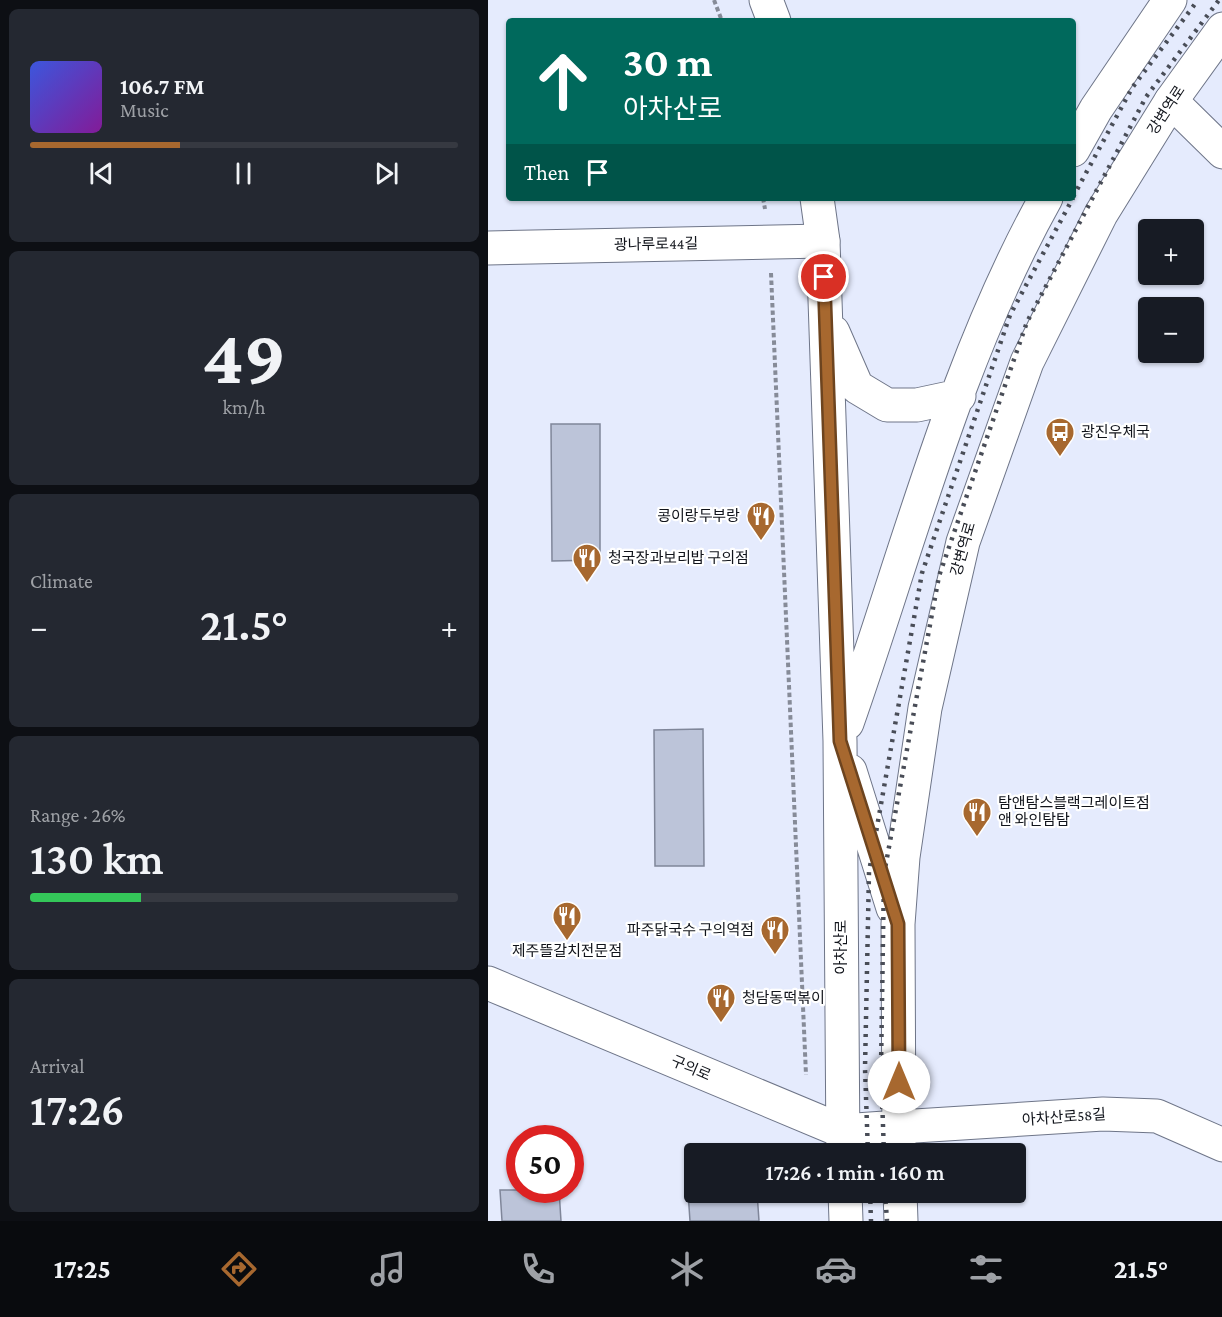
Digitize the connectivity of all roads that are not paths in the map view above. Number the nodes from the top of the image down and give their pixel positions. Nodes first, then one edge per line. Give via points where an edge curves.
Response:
1 (1170, 0) edge
2 (1223, 28) edge
3 (1171, 101) junction
4 (1076, 145) edge
5 (1223, 152) edge
6 (817, 201) edge
7 (1045, 201) edge
8 (823, 241) junction
9 (488, 248) edge
10 (825, 314) junction
11 (959, 396) junction
12 (840, 741) junction
13 (898, 924) junction
14 (488, 983) edge
15 (899, 1140) edge
16 (843, 1142) edge
17 (1223, 1145) edge
18 (845, 1203) edge
19 (900, 1203) edge
20 (846, 1221) edge
21 (901, 1221) edge

1 - 4 main road
2 - 3 main road, 강변역로
3 - 5 main road
3 - 13 main road, 강변역로 via 1101,214 1027,362 963,542 925,708 903,857
6 - 8 main road, 아차산로
7 - 11 main road via 994,303
8 - 9 main road, 광나루로44길
8 - 10 main road, 아차산로
10 - 11 main road via 857,387 887,405 917,405
10 - 12 main road, 아차산로
11 - 12 main road
12 - 13 main road, 아차산로
12 - 16 main road, 아차산로
13 - 15 main road, 강변역로
14 - 16 main road, 구의로 via 809,1117
15 - 16 main road, 구의로
15 - 17 main road, 아차산로58길 via 1103,1114 1157,1116
18 - 20 main road
19 - 21 main road

